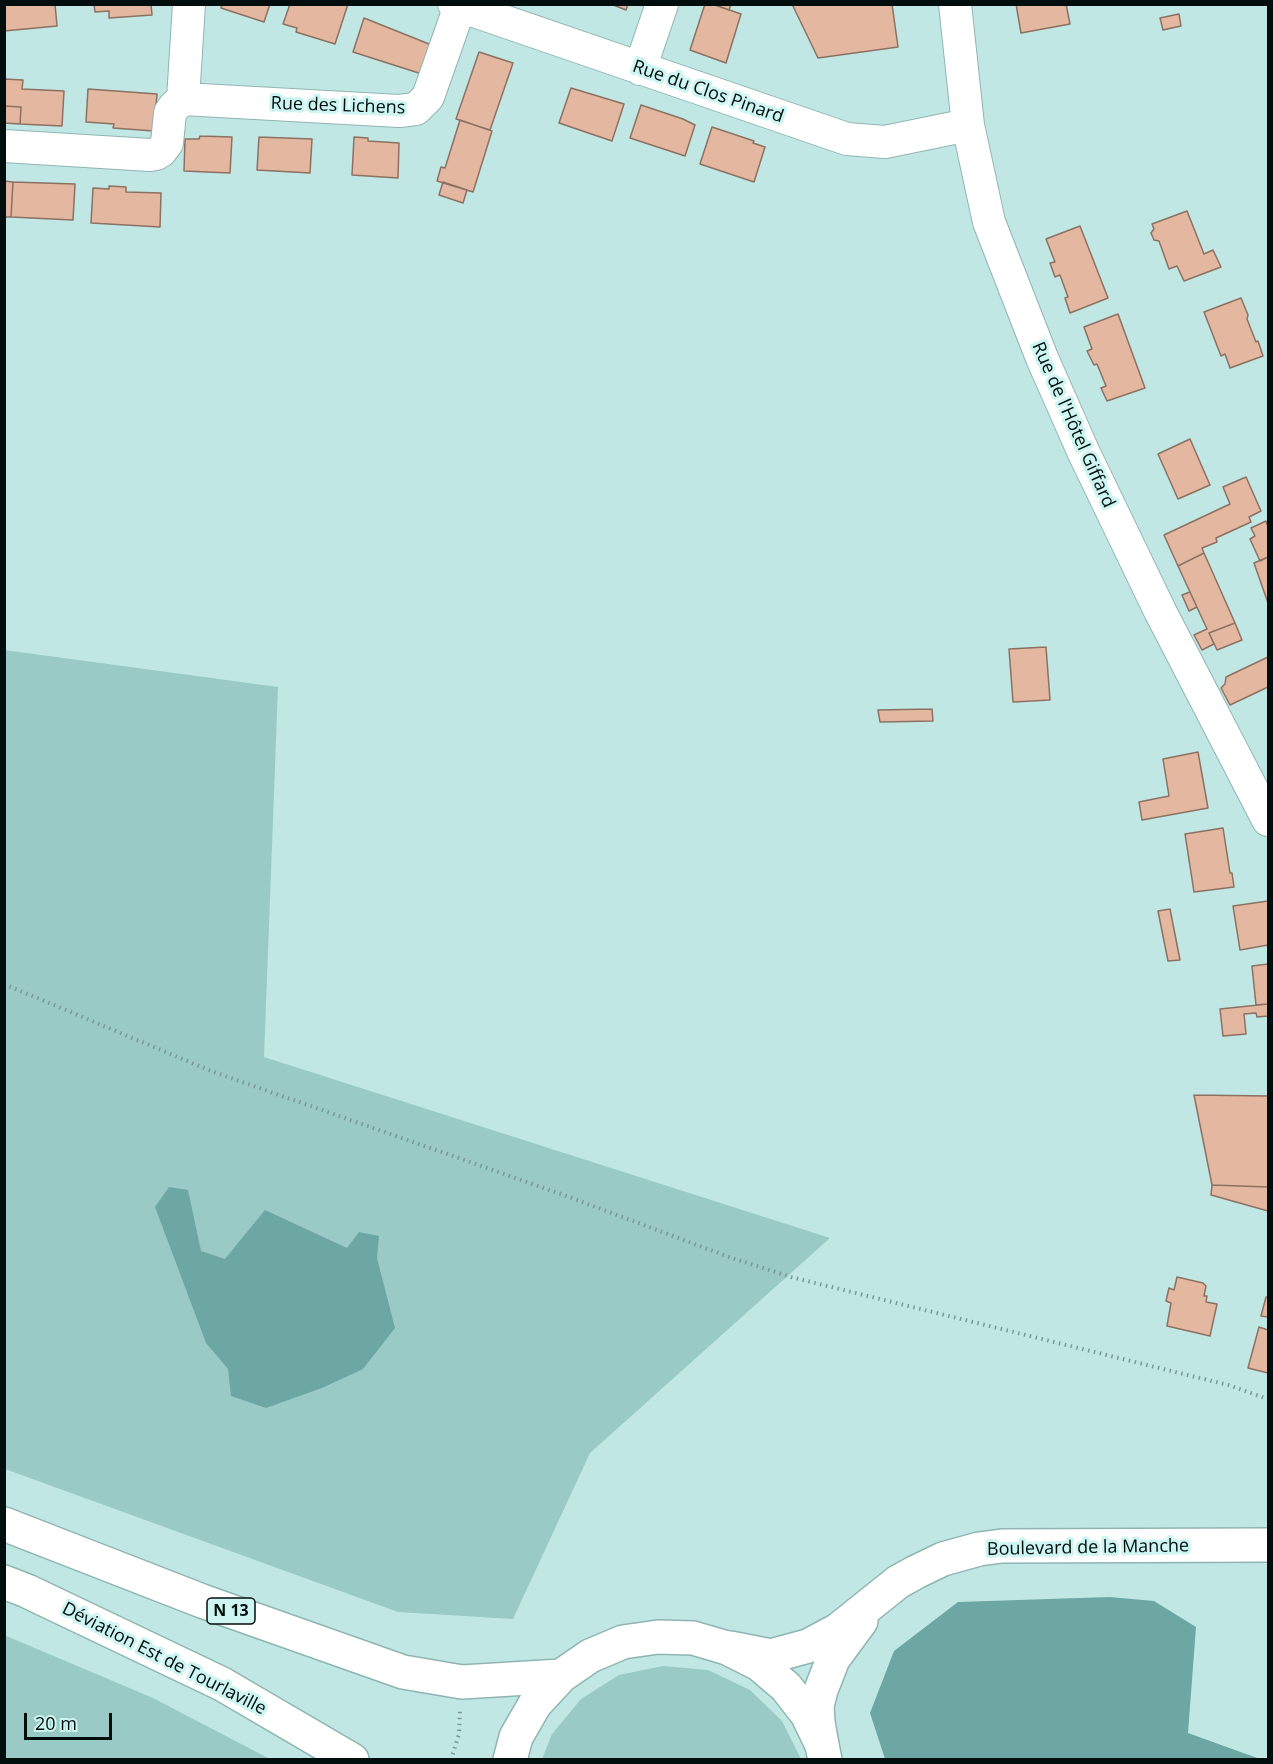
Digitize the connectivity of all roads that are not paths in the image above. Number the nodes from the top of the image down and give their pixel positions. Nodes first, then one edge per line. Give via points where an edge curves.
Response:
1 (189, 4) edge
2 (662, 4) edge
3 (956, 4) edge
4 (457, 5) edge
5 (640, 69) junction
6 (183, 99) junction
7 (968, 125) junction
8 (4, 146) edge
9 (1269, 820) edge
10 (4, 1524) edge
11 (1269, 1545) edge
12 (4, 1582) edge
13 (883, 1594) junction
14 (727, 1648) junction
15 (561, 1676) junction
16 (823, 1752) edge
17 (352, 1760) edge
18 (510, 1760) edge

1 - 6 street
2 - 5 street
3 - 7 street, Rue de l'Hôtel Giffard
4 - 5 street, Rue du Clos Pinard
4 - 6 street, Rue des Lichens via 428,97 416,109
5 - 7 street, Rue du Clos Pinard via 847,139 885,142
6 - 8 street via 170,113 167,143 156,154
7 - 9 street, Rue de l'Hôtel Giffard via 989,222 1042,358 1160,611
10 - 15 main road, N 13 via 202,1601 403,1672 462,1682
11 - 13 main road, Boulevard de la Manche via 1002,1546 943,1559
12 - 17 main road, Déviation Est de Tourlaville via 222,1684
13 - 14 main road, Boulevard de la Manche via 838,1630 808,1646 771,1656
13 - 16 main road, Boulevard de la Manche via 845,1641 826,1676 818,1706
14 - 15 main road via 693,1638 623,1642 590,1656
14 - 16 main road via 759,1664 786,1687 807,1714
15 - 18 main road via 535,1704 516,1737

